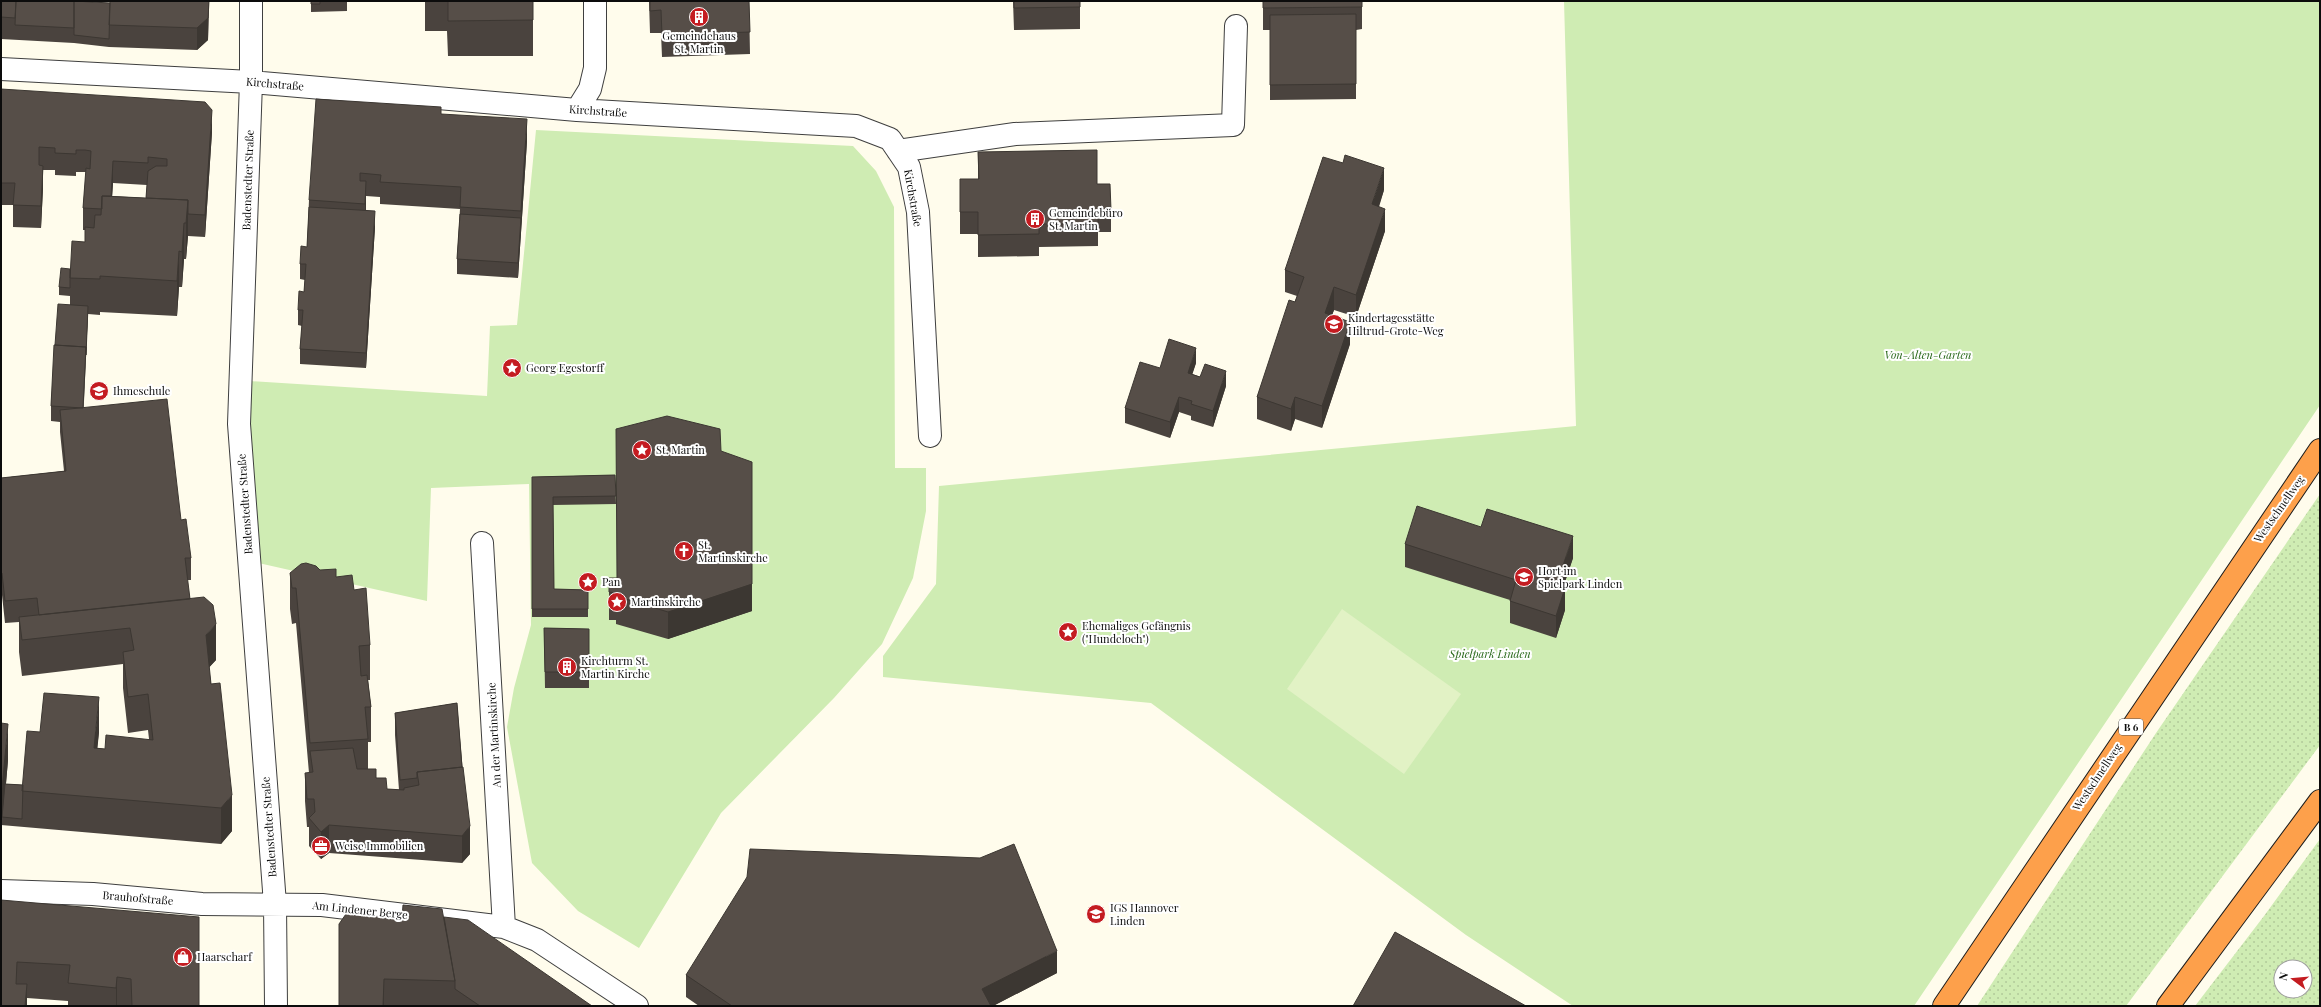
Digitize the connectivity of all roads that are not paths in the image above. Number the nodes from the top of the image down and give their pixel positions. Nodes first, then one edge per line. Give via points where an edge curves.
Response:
1 (251, 1) edge
2 (595, 1) edge
3 (1236, 26) dead end
4 (1, 69) edge
5 (251, 82) junction
6 (577, 110) junction
7 (898, 151) junction
8 (930, 436) dead end
9 (2320, 450) edge
10 (482, 543) dead end
11 (2320, 801) edge
12 (1, 891) edge
13 (275, 904) junction
14 (504, 927) junction
15 (276, 1006) edge
16 (637, 1006) edge
17 (1944, 1006) edge
18 (2168, 1006) edge

1 - 5 street, Badenstedter Straße
2 - 6 street via 595,68 590,89
3 - 7 street via 1233,125 1015,134
4 - 5 street, Kirchstraße
5 - 6 street, Kirchstraße
5 - 13 street, Badenstedter Straße via 239,424
6 - 7 street, Kirchstraße via 856,126 890,139
7 - 8 street, Kirchstraße via 909,167 918,212
9 - 17 highway, Westschnellweg / B 6
10 - 14 street, An der Martinskirche
11 - 18 highway
12 - 13 street, Brauhofstraße via 93,894 202,904
13 - 14 street, Am Lindener Berge via 345,907
13 - 15 street, Badenstedter Straße
14 - 16 street, Am Lindener Berge via 537,940

